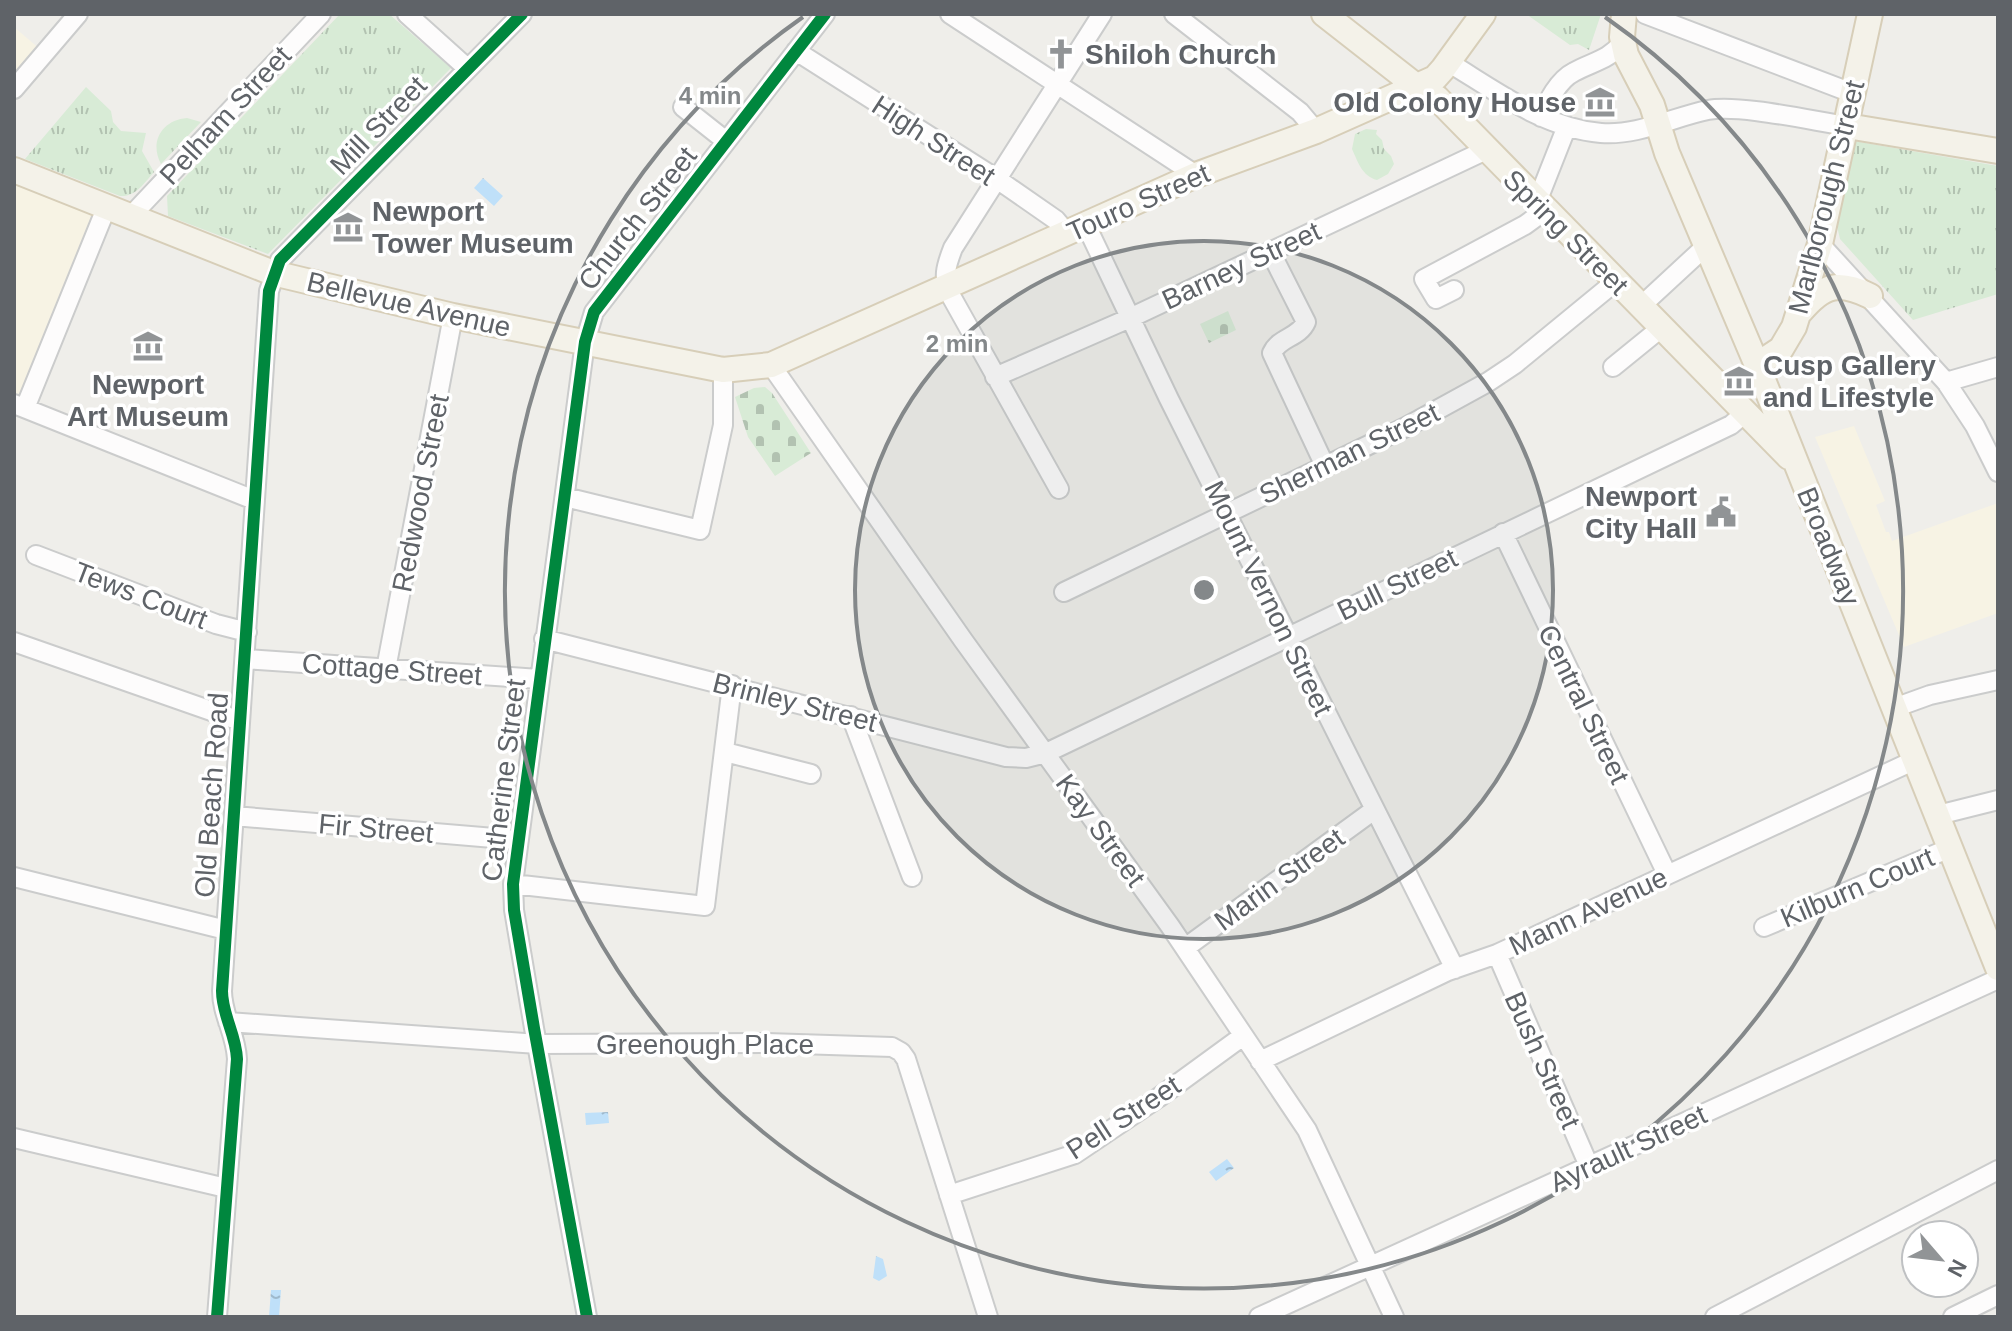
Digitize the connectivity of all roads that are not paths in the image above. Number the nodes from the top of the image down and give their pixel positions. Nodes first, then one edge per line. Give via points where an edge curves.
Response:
1 (78, 14) edge
2 (321, 14) edge
3 (407, 14) edge
4 (522, 14) edge
5 (825, 14) edge
6 (950, 14) edge
7 (1102, 14) edge
8 (1174, 14) edge
9 (1324, 14) edge
10 (1483, 14) edge
11 (1624, 14) edge
12 (1645, 14) edge
13 (1870, 14) edge
14 (1622, 43) junction
15 (796, 51) junction
16 (1448, 62) junction
17 (467, 68) junction
18 (1058, 83) junction
19 (1416, 86) junction
20 (14, 89) edge
21 (1852, 93) junction
22 (683, 107) dead end
23 (1541, 117) junction
24 (1659, 125) junction
25 (1567, 126) junction
26 (1847, 126) junction
27 (1316, 131) junction
28 (726, 141) junction
29 (1997, 145) edge
30 (1486, 150) junction
31 (14, 170) edge
32 (1196, 175) junction
33 (997, 179) junction
34 (1540, 205) junction
35 (107, 206) junction
36 (131, 216) junction
37 (1077, 229) junction
38 (1820, 244) junction
39 (1706, 246) junction
40 (1270, 251) junction
41 (273, 273) junction
42 (1615, 282) junction
43 (946, 286) junction
44 (1454, 290) dead end
45 (1870, 296) junction
46 (1640, 307) junction
47 (453, 316) junction
48 (1798, 316) junction
49 (1130, 318) junction
50 (1661, 328) junction
51 (585, 342) junction
52 (771, 365) junction
53 (1757, 365) junction
54 (1613, 367) dead end
55 (1998, 367) edge
56 (723, 370) junction
57 (995, 377) junction
58 (1946, 382) junction
59 (20, 406) edge
60 (1745, 413) junction
61 (1796, 465) junction
62 (1325, 466) junction
63 (1998, 472) edge
64 (1059, 489) dead end
65 (565, 497) junction
66 (254, 500) junction
67 (1227, 513) junction
68 (1503, 533) junction
69 (36, 555) dead end
70 (1064, 592) dead end
71 (247, 632) junction
72 (1289, 637) junction
73 (544, 639) junction
74 (14, 642) edge
75 (245, 659) junction
76 (386, 669) junction
77 (539, 679) junction
78 (1998, 680) edge
79 (732, 685) junction
80 (1894, 708) junction
81 (851, 716) junction
82 (240, 721) junction
83 (725, 752) junction
84 (1046, 753) junction
85 (1915, 760) junction
86 (811, 774) dead end
87 (1998, 800) edge
88 (1374, 810) junction
89 (1946, 813) junction
90 (234, 816) junction
91 (517, 840) junction
92 (1950, 848) junction
93 (1667, 874) junction
94 (14, 877) edge
95 (912, 877) dead end
96 (513, 884) junction
97 (1764, 927) dead end
98 (226, 930) junction
99 (1185, 948) junction
100 (1497, 954) junction
101 (1998, 968) edge
102 (1455, 969) junction
103 (1998, 979) edge
104 (228, 1022) junction
105 (1243, 1036) junction
106 (538, 1044) junction
107 (1260, 1061) junction
108 (14, 1138) edge
109 (1589, 1166) junction
110 (1998, 1170) edge
111 (226, 1188) junction
112 (949, 1195) junction
113 (1371, 1266) junction
114 (1998, 1295) edge
115 (217, 1317) edge
116 (587, 1317) edge
117 (988, 1317) edge
118 (1259, 1317) edge
119 (1394, 1317) edge
120 (1715, 1317) edge
121 (1953, 1317) edge

1 - 20 street
2 - 36 street, Pelham Street
3 - 17 street
4 - 17 street, Mill Street
5 - 15 street, Church Street
6 - 18 street
7 - 18 street
8 - 27 street via 1300,112
9 - 19 main road, Spring Street
10 - 16 main road, Touro Street
11 - 14 main road
12 - 21 street
13 - 21 main road, Marlborough Street
14 - 23 street via 1605,58 1571,73
14 - 24 main road, Broadway
15 - 28 street, Church Street
15 - 33 street, High Street
16 - 19 main road, Touro Street via 1437,76
16 - 23 street
17 - 41 street, Mill Street
18 - 32 street
18 - 33 street
19 - 27 main road, Touro Street
19 - 30 main road, Spring Street via 1437,98
21 - 26 main road, Marlborough Street
22 - 28 street
23 - 25 street
24 - 25 street via 1620,133
24 - 26 street via 1731,109
24 - 39 main road, Broadway
25 - 34 street
26 - 29 main road
26 - 38 main road, Marlborough Street
27 - 32 main road, Touro Street
28 - 51 street, Church Street via 594,312
30 - 34 main road, Spring Street
30 - 40 street, Barney Street
31 - 35 main road, Bellevue Avenue
32 - 37 main road, Touro Street
33 - 37 street, High Street
33 - 43 street via 953,248 945,268
34 - 42 main road, Spring Street
34 - 44 street via 1525,225 1424,279 1436,299
35 - 36 main road, Bellevue Avenue
35 - 59 street
36 - 41 main road, Bellevue Avenue
37 - 43 main road, Touro Street
37 - 49 street, Mount Vernon Street
38 - 45 street
38 - 48 main road, Marlborough Street
39 - 46 street
39 - 53 main road, Broadway
40 - 49 street, Barney Street
40 - 62 street via 1306,322 1272,353
41 - 47 main road, Bellevue Avenue
41 - 66 street, Old Beach Road
42 - 46 main road, Spring Street
42 - 62 street, Sherman Street via 1488,382
43 - 52 main road, Touro Street
43 - 57 street
45 - 48 main road via 1830,287
45 - 58 street
46 - 50 main road, Spring Street
47 - 51 main road, Bellevue Avenue
47 - 76 street, Redwood Street
48 - 53 main road, Marlborough Street via 1785,344
49 - 57 street, Barney Street
49 - 67 street, Mount Vernon Street
50 - 54 street
50 - 60 main road, Spring Street
51 - 56 main road, Bellevue Avenue
51 - 65 street, Catherine Street
52 - 56 main road, Bellevue Avenue
52 - 84 street, Kay Street
53 - 61 main road, Broadway
55 - 58 street
56 - 65 street via 723,425 700,530
57 - 64 street
58 - 63 street
59 - 66 street
60 - 61 main road, Spring Street
60 - 68 street, Bull Street via 1731,425
61 - 80 main road, Broadway
62 - 67 street, Sherman Street
65 - 73 street, Catherine Street
66 - 71 street, Old Beach Road
67 - 70 street, Sherman Street
67 - 72 street, Mount Vernon Street
68 - 72 street, Bull Street
68 - 93 street, Central Street
69 - 71 street, Tews Court
71 - 75 street, Old Beach Road
72 - 84 street, Bull Street
72 - 88 street, Mount Vernon Street
73 - 77 street, Catherine Street
73 - 79 street, Brinley Street
74 - 82 street
75 - 76 street, Cottage Street
75 - 82 street, Old Beach Road
76 - 77 street, Cottage Street
77 - 91 street, Catherine Street
78 - 80 street
79 - 81 street, Brinley Street
79 - 83 street
80 - 85 main road, Broadway
81 - 84 street, Brinley Street via 1006,757
81 - 95 street
82 - 90 street, Old Beach Road
83 - 86 street
83 - 96 street via 705,906
84 - 99 street, Kay Street
85 - 89 main road, Broadway
85 - 93 street, Mann Avenue
87 - 89 street
88 - 99 street, Marin Street
88 - 102 street, Mount Vernon Street
89 - 92 main road, Broadway
90 - 91 street, Fir Street
90 - 98 street, Old Beach Road
91 - 96 street, Catherine Street
92 - 97 street, Kilburn Court
92 - 101 main road, Broadway
93 - 100 street, Mann Avenue
94 - 98 street
96 - 106 street, Catherine Street
98 - 104 street, Old Beach Road via 222,1004
99 - 105 street, Kay Street
100 - 102 street, Mann Avenue
100 - 109 street, Bush Street
102 - 107 street, Mann Avenue
103 - 109 street, Ayrault Street
104 - 106 street, Greenough Place
104 - 111 street, Old Beach Road via 237,1059
105 - 107 street, Kay Street
105 - 112 street, Pell Street via 1075,1154
106 - 112 street, Greenough Place via 892,1047 906,1059
106 - 116 street, Catherine Street
107 - 113 street, Kay Street via 1307,1130
108 - 111 street
109 - 113 street, Ayrault Street
110 - 120 street
111 - 115 street, Old Beach Road
112 - 117 street, Greenough Place
113 - 118 street, Ayrault Street
113 - 119 street, Kay Street
114 - 121 street

